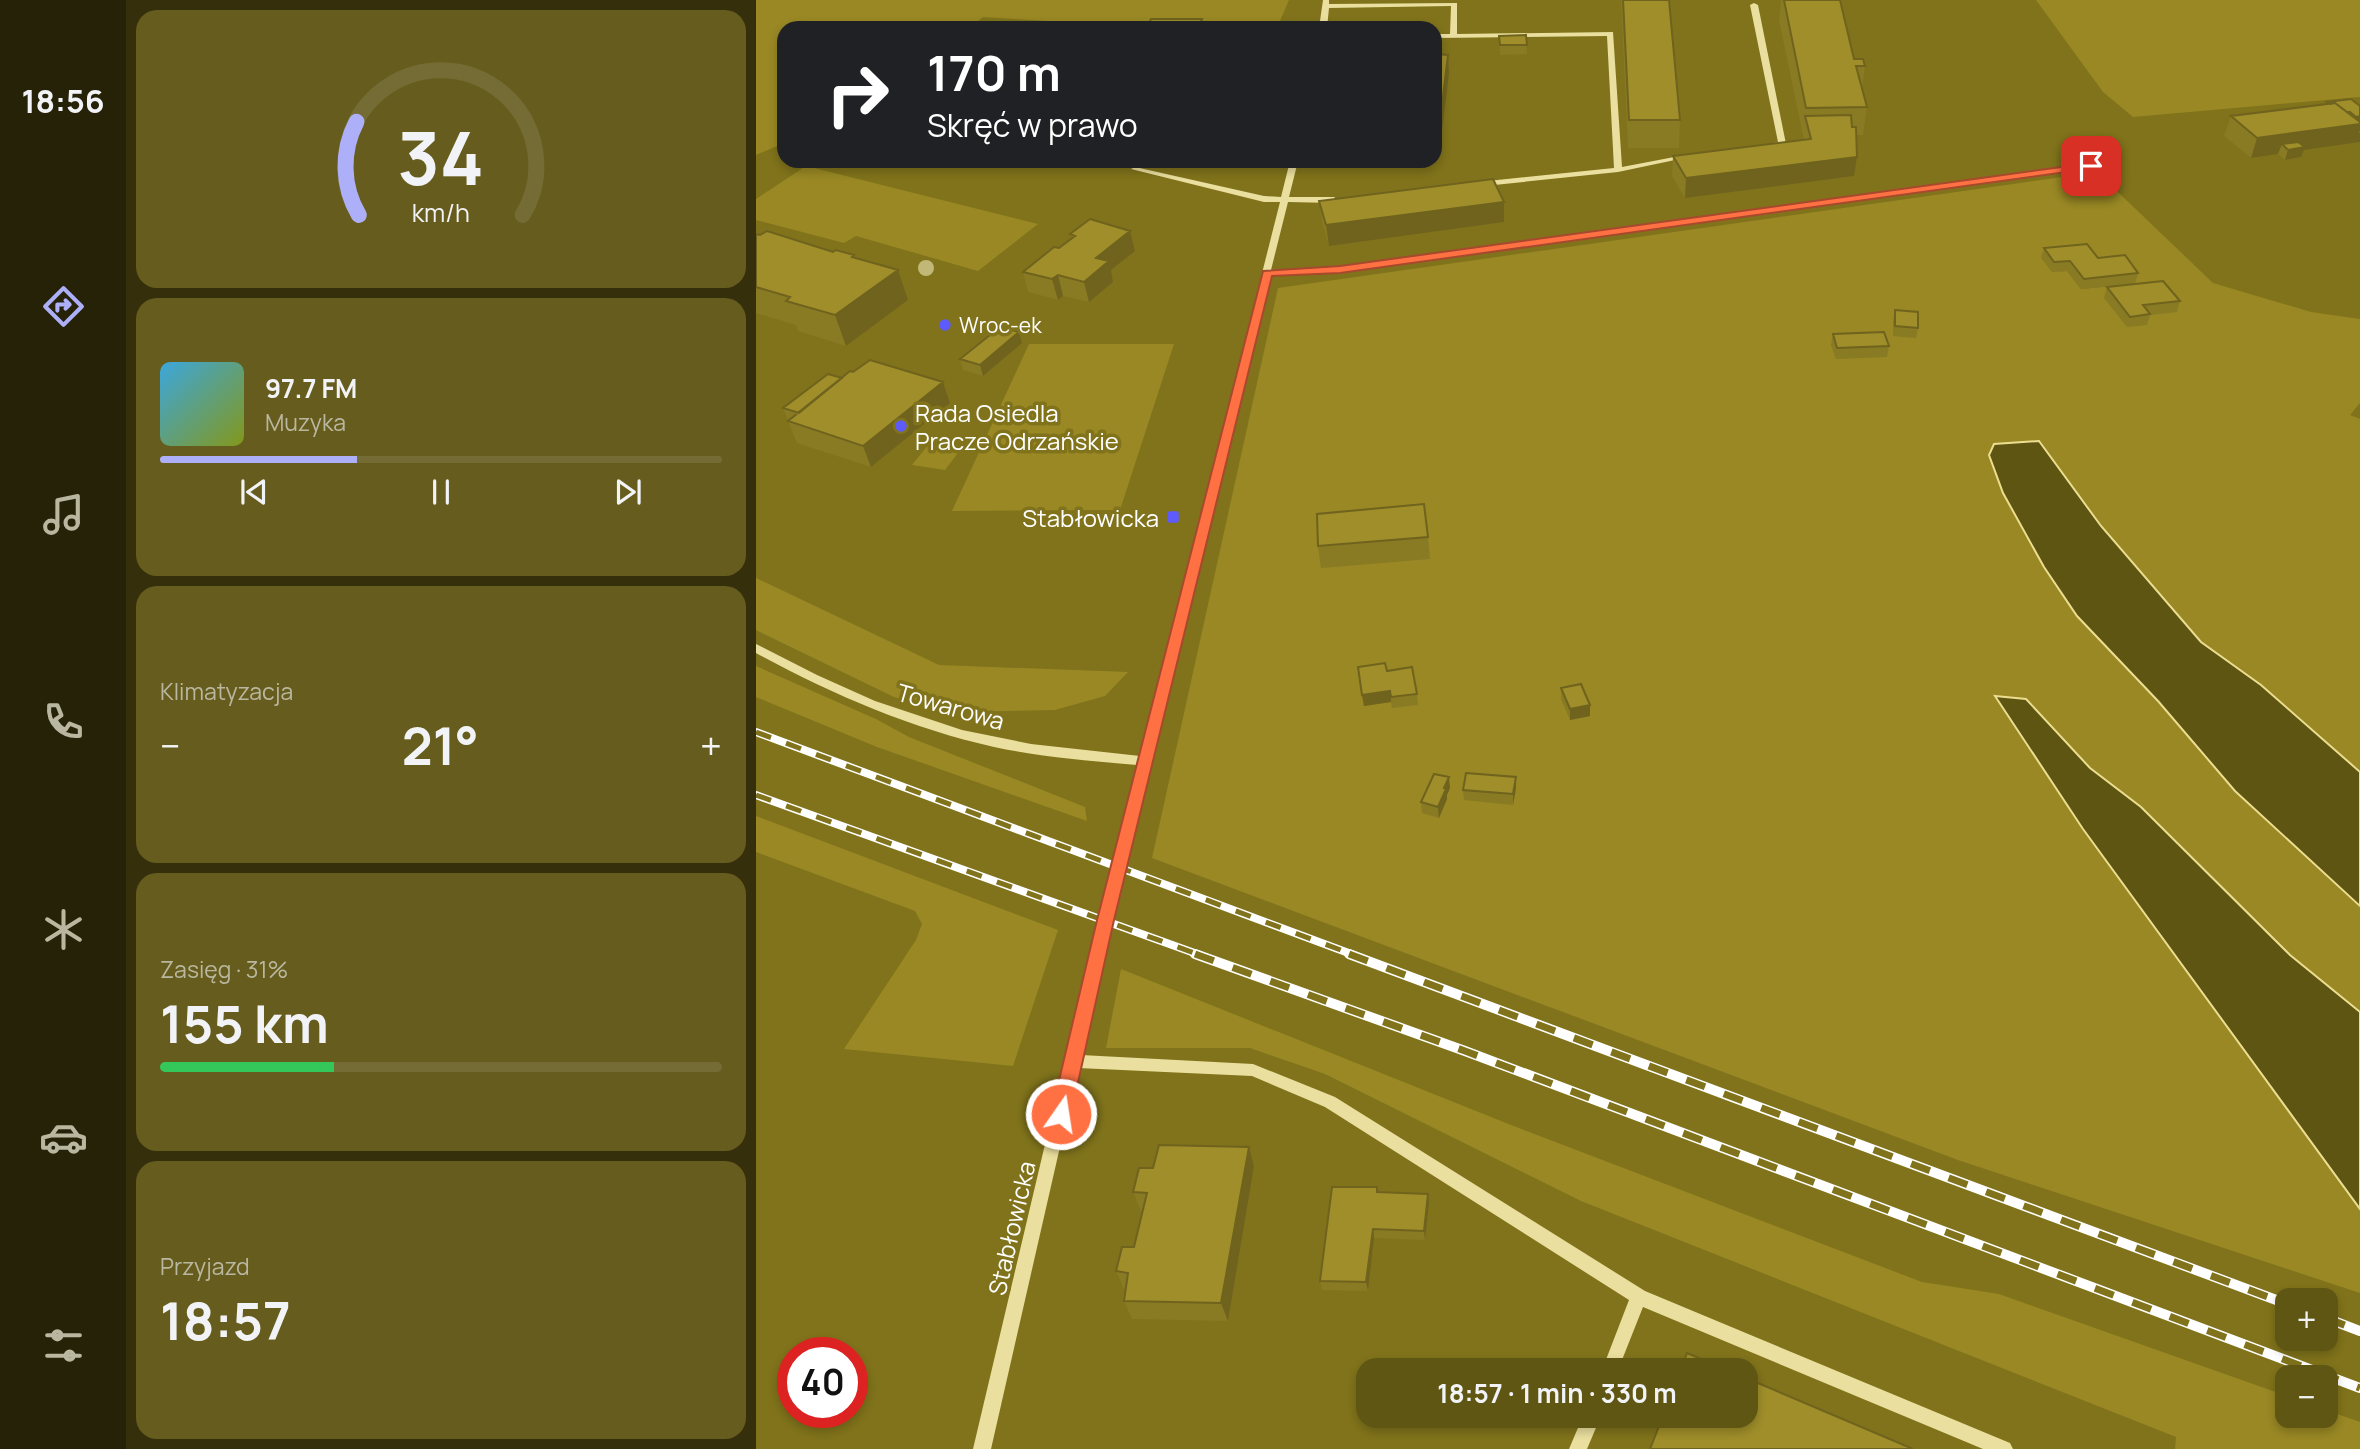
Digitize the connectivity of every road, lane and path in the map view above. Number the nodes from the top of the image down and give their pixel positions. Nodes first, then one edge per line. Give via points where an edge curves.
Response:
1 (1326, 3) edge
2 (1754, 5) dead end
3 (1324, 21) edge
4 (1442, 36) edge
5 (1453, 36) junction
6 (1755, 148) edge
7 (1701, 155) edge
8 (2091, 166) dead end
9 (1292, 168) edge
10 (1135, 169) dead end
11 (1618, 170) junction
12 (1467, 186) edge
13 (1285, 199) junction
14 (1346, 199) edge
15 (1267, 273) junction
16 (756, 648) edge
17 (1146, 761) junction
18 (1073, 1061) junction
19 (1639, 1297) junction
20 (1615, 1358) edge
21 (1587, 1428) edge
22 (982, 1449) edge
23 (1578, 1449) edge
24 (2004, 1449) edge

1 - 3 street
1 - 5 street via 1455,4
2 - 6 street via 1782,144
4 - 5 street
5 - 11 street via 1610,34
7 - 11 street
8 - 15 street via 1340,270
9 - 13 street, Stabłowicka
10 - 13 street via 1239,194
11 - 12 street
13 - 14 street
13 - 15 street, Stabłowicka
15 - 17 street, Stabłowicka
16 - 17 street, Towarowa via 883,709 941,729 1054,753
17 - 18 street, Stabłowicka
18 - 19 street via 1253,1070 1266,1075 1330,1102
18 - 22 street, Stabłowicka
19 - 20 street
19 - 24 street
21 - 23 street

